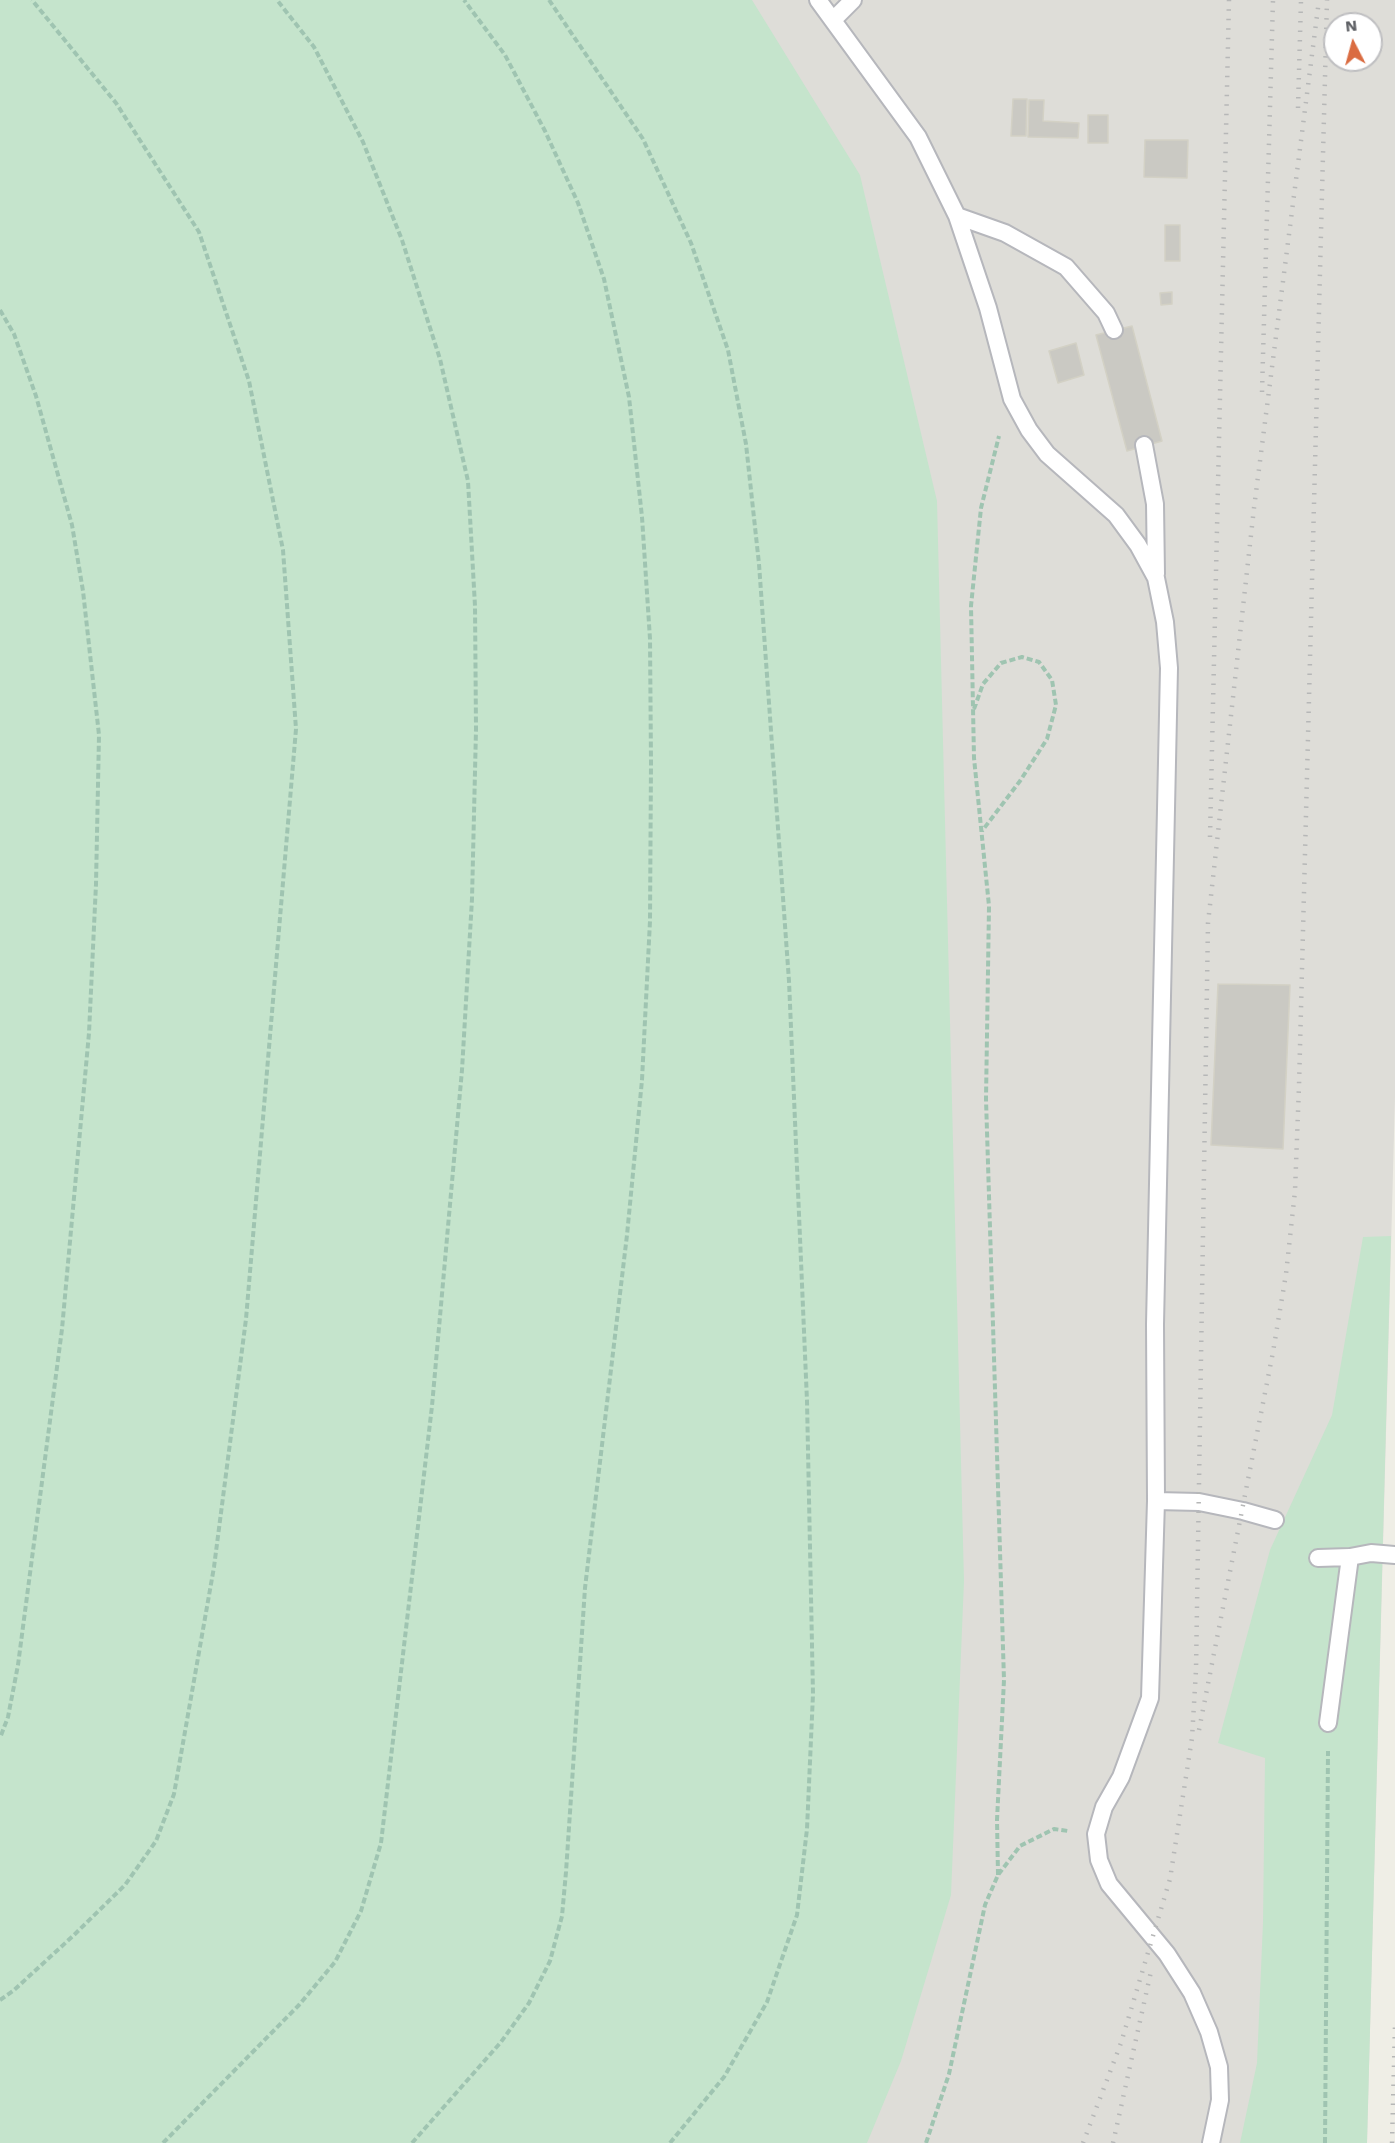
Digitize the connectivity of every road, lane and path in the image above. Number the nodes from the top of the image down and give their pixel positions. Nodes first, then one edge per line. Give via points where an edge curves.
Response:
1 (32, 0) edge
2 (277, 0) edge
3 (464, 0) edge
4 (549, 0) edge
5 (818, 0) edge
6 (853, 0) edge
7 (833, 20) junction
8 (957, 216) junction
9 (0, 310) edge
10 (1114, 330) dead end
11 (1012, 399) junction
12 (1144, 445) dead end
13 (1156, 578) junction
14 (973, 712) junction
15 (981, 832) junction
16 (1156, 1501) junction
17 (1275, 1520) dead end
18 (1395, 1555) edge
19 (1350, 1557) junction
20 (1318, 1558) dead end
21 (1328, 1723) joint
22 (0, 1738) edge
23 (1096, 1834) junction
24 (998, 1875) junction
25 (0, 2000) edge
26 (163, 2143) edge
27 (412, 2143) edge
28 (670, 2143) edge
29 (926, 2143) edge
30 (1211, 2143) edge
31 (1325, 2143) edge

1 - 25 path via 116,103 198,232 249,381 283,550 296,729 246,1319 214,1567 174,1794 156,1841 124,1885 75,1935
2 - 26 path via 314,48 363,142 402,240 440,359 468,481 475,617 472,899 462,1070 432,1406 381,1843 361,1911 335,1962 299,2005
3 - 27 path via 505,55 578,203 604,279 629,397 650,639 650,921 640,1102 585,1588 561,1917 550,1961 529,2003 501,2042
4 - 28 path via 643,139 691,243 728,350 746,444 759,564 789,981 807,1401 813,1682 807,1829 797,1915 767,2002 723,2077
5 - 7 lane
6 - 7 lane
7 - 8 lane via 918,137
8 - 10 lane via 1005,233 1066,267 1106,313
8 - 11 lane via 988,308
9 - 22 path via 14,334 36,396 72,525 99,735 89,1033 62,1329 18,1665
11 - 13 lane via 1047,454 1116,515
11 - 14 path via 981,508 971,606
12 - 13 lane via 1155,504
13 - 16 lane via 1165,622 1168,668 1155,1324
14 - 15 path
14 - 15 path via 983,684 1000,663 1022,657 1039,662 1052,680 1056,705 1047,740
15 - 24 path via 989,906 986,1099 1004,1680
16 - 17 lane via 1199,1502
16 - 23 lane via 1150,1698
18 - 19 lane via 1371,1553
19 - 20 lane
19 - 21 lane
21 - 31 path
23 - 24 path via 1054,1829 1020,1846
23 - 30 lane via 1099,1860 1109,1884 1167,1953 1192,1993 1209,2032 1219,2067 1220,2100
24 - 29 path via 985,1905 949,2074

